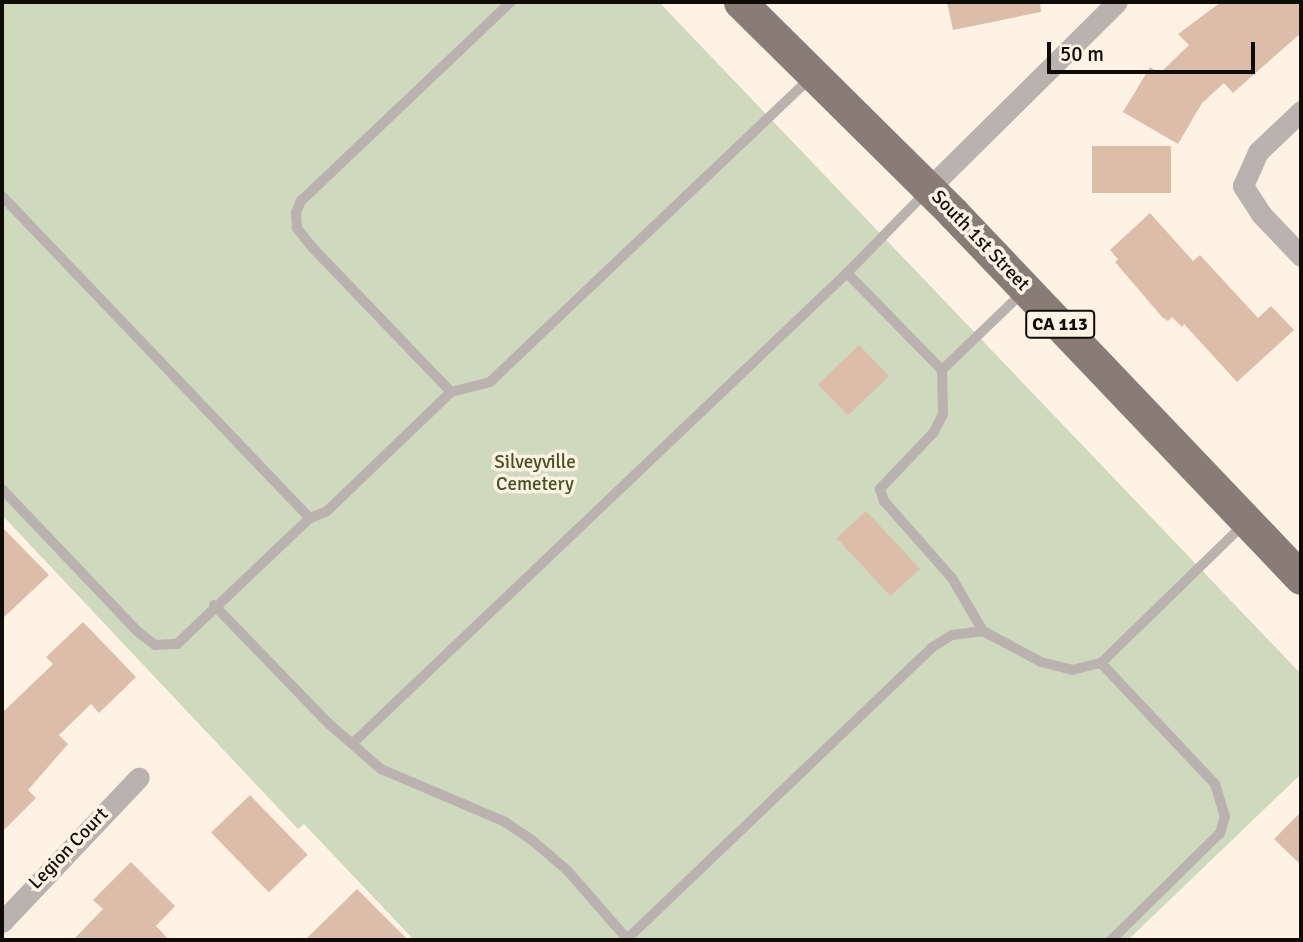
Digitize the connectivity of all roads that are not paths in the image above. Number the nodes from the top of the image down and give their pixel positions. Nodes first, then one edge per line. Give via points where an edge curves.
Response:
1 (511, 2) edge
2 (740, 2) edge
3 (1117, 2) edge
4 (814, 75) junction
5 (1301, 111) edge
6 (929, 188) junction
7 (2, 196) edge
8 (1301, 256) edge
9 (847, 273) junction
10 (1026, 289) junction
11 (942, 370) junction
12 (451, 392) junction
13 (2, 489) edge
14 (310, 518) junction
15 (1247, 521) junction
16 (1301, 578) edge
17 (214, 605) junction
18 (983, 631) junction
19 (1101, 663) junction
20 (353, 743) junction
21 (139, 777) dead end
22 (2, 922) edge
23 (627, 939) edge
24 (1111, 940) edge

1 - 12 lane via 301,201 296,212 297,228 313,247
2 - 4 main road, South 1st Street / CA 113
3 - 6 street
4 - 6 main road, South 1st Street / CA 113
4 - 12 lane via 490,382
5 - 8 street via 1258,152 1243,186 1261,215
6 - 9 lane
6 - 10 main road, South 1st Street / CA 113
7 - 14 lane
9 - 11 lane
9 - 20 lane
10 - 11 lane
10 - 15 main road, South 1st Street / CA 113
11 - 18 lane via 943,414 934,432 880,489 884,501 952,578
12 - 14 lane via 327,510
13 - 17 lane via 155,645 177,644
14 - 17 lane
15 - 16 main road, South 1st Street / CA 113
15 - 19 lane
17 - 20 lane
18 - 19 lane via 1041,662 1072,670
18 - 23 lane via 953,635 931,648
19 - 24 lane via 1215,784 1224,816 1220,833
20 - 23 lane via 396,778 505,822 533,841 567,870
21 - 22 street, Legion Court

